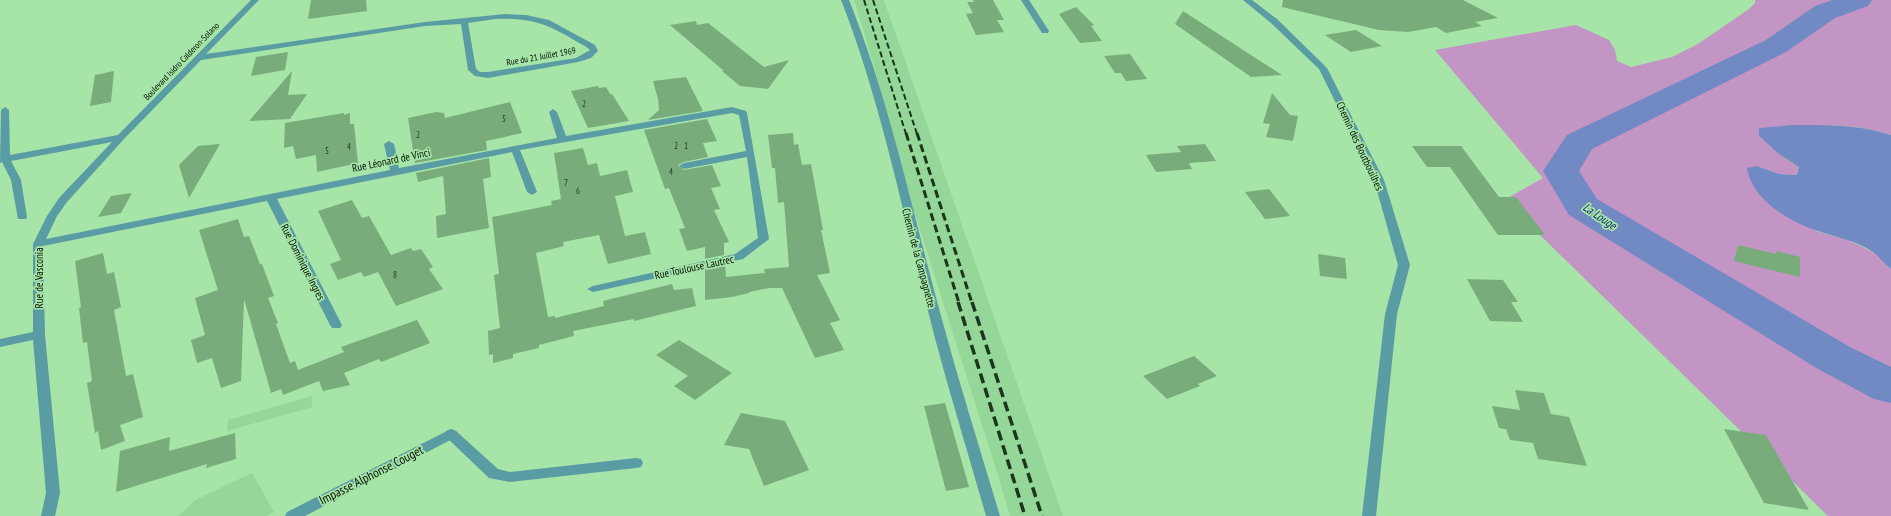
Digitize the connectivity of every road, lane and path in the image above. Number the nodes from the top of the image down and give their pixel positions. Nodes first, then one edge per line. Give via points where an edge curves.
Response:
1 (255, 0) edge
2 (845, 0) edge
3 (1025, 0) edge
4 (1247, 0) edge
5 (464, 21) junction
6 (1045, 31) dead end
7 (199, 58) junction
8 (5, 110) dead end
9 (553, 112) dead end
10 (745, 119) joint
11 (121, 137) junction
12 (562, 139) junction
13 (388, 144) dead end
14 (515, 148) junction
15 (751, 153) junction
16 (2, 160) edge
17 (684, 166) dead end
18 (395, 171) junction
19 (532, 192) dead end
20 (271, 198) junction
21 (22, 216) dead end
22 (38, 244) junction
23 (593, 289) dead end
24 (336, 325) dead end
25 (39, 335) junction
26 (0, 343) edge
27 (636, 463) dead end
28 (48, 516) edge
29 (292, 516) edge
30 (994, 516) edge
31 (1369, 516) edge

1 - 7 street, Boulevard Isidro Calderon-Solano
2 - 30 street, Chemin de la Campagnette via 858,33 889,135 935,317
3 - 6 street
4 - 31 street, Chemin des Boutbouilhes via 1274,21 1323,68 1379,180 1404,265 1391,314
5 - 5 street, Rue du 21 Juillet 1969 via 472,70 478,74 494,74 578,60 594,51 592,47 538,20 505,17
5 - 7 street, Rue du 21 Juillet 1969 via 425,24
7 - 11 street, Boulevard Isidro Calderon-Solano
8 - 16 street
9 - 12 street
10 - 12 street, Rue Léonard de Vinci via 743,113 732,110 720,111
10 - 15 street, Rue Toulouse Lautrec
11 - 16 street
11 - 22 street, Rue de Vasconia via 63,200
12 - 14 street, Rue Léonard de Vinci
13 - 18 street
14 - 18 street, Rue Léonard de Vinci
14 - 19 street
15 - 17 street
15 - 23 street, Rue Toulouse Lautrec via 764,239 739,257
16 - 21 street via 16,180
18 - 20 street, Rue Léonard de Vinci
20 - 22 street, Rue Léonard de Vinci
20 - 24 street, Rue Dominique Ingres
22 - 25 street, Rue de Vasconia
25 - 26 street
25 - 28 street, Rue de Vasconia via 54,493
27 - 29 street, Impasse Alphonse Couget via 510,477 494,474 451,434

